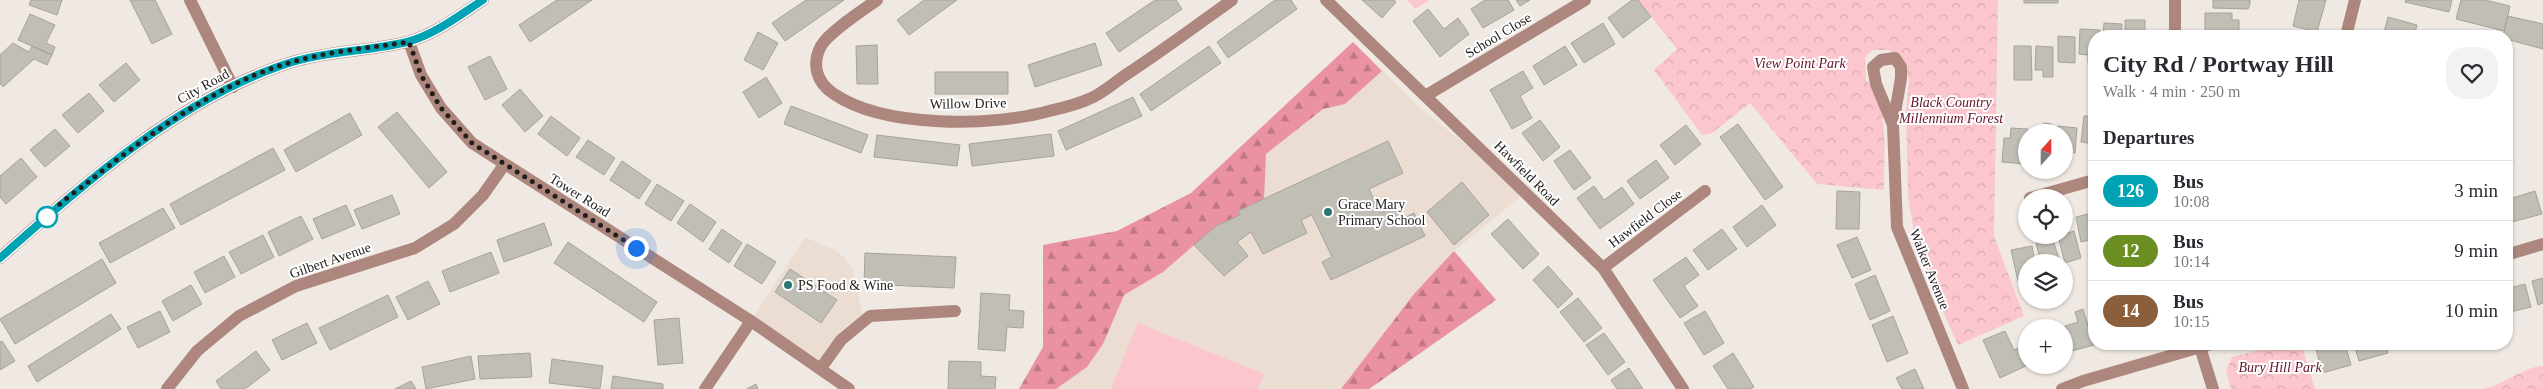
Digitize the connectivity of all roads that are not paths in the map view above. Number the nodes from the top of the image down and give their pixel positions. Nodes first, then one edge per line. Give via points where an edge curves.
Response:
1 (190, 0) edge
2 (483, 0) edge
3 (876, 0) edge
4 (1232, 0) edge
5 (1326, 0) edge
6 (1585, 0) edge
7 (2174, 0) edge
8 (2355, 0) edge
9 (2175, 30) edge
10 (2348, 30) edge
11 (409, 42) junction
12 (232, 87) junction
13 (1427, 95) junction
14 (1893, 125) dead end
15 (504, 165) junction
16 (2088, 182) edge
17 (2062, 189) edge
18 (1706, 191) dead end
19 (2543, 244) edge
20 (2513, 253) edge
21 (0, 258) edge
22 (1602, 268) junction
23 (955, 311) dead end
24 (751, 321) junction
25 (2191, 350) edge
26 (2206, 350) edge
27 (821, 368) junction
28 (167, 389) edge
29 (705, 389) edge
30 (849, 389) edge
31 (1682, 389) edge
32 (1963, 389) edge
33 (2062, 389) edge
34 (2213, 389) edge

1 - 12 street
2 - 11 street, City Road via 449,23
3 - 4 street, Willow Drive via 822,44 817,58 817,78 826,89 843,100 886,116 947,121 999,120 1046,112 1090,99
5 - 13 street, Hawfield Road
6 - 13 street, School Close
7 - 9 street
8 - 10 street
11 - 12 street, City Road via 281,65
11 - 15 street, Tower Road via 421,75 441,108 472,143
12 - 21 street, City Road via 184,113 101,172
13 - 22 street, Hawfield Road
14 - 32 street, Walker Avenue via 1897,226
15 - 24 street, Tower Road
15 - 28 street, Gilbert Avenue via 483,195 454,224 416,248 296,286 239,316 197,351
16 - 17 street
18 - 22 street, Hawfield Close
19 - 20 street
22 - 31 street, Hawfield Road
23 - 27 street via 870,316 841,340
24 - 27 street, Tower Road
24 - 29 street
25 - 33 street
26 - 34 street
27 - 30 street, Tower Road

